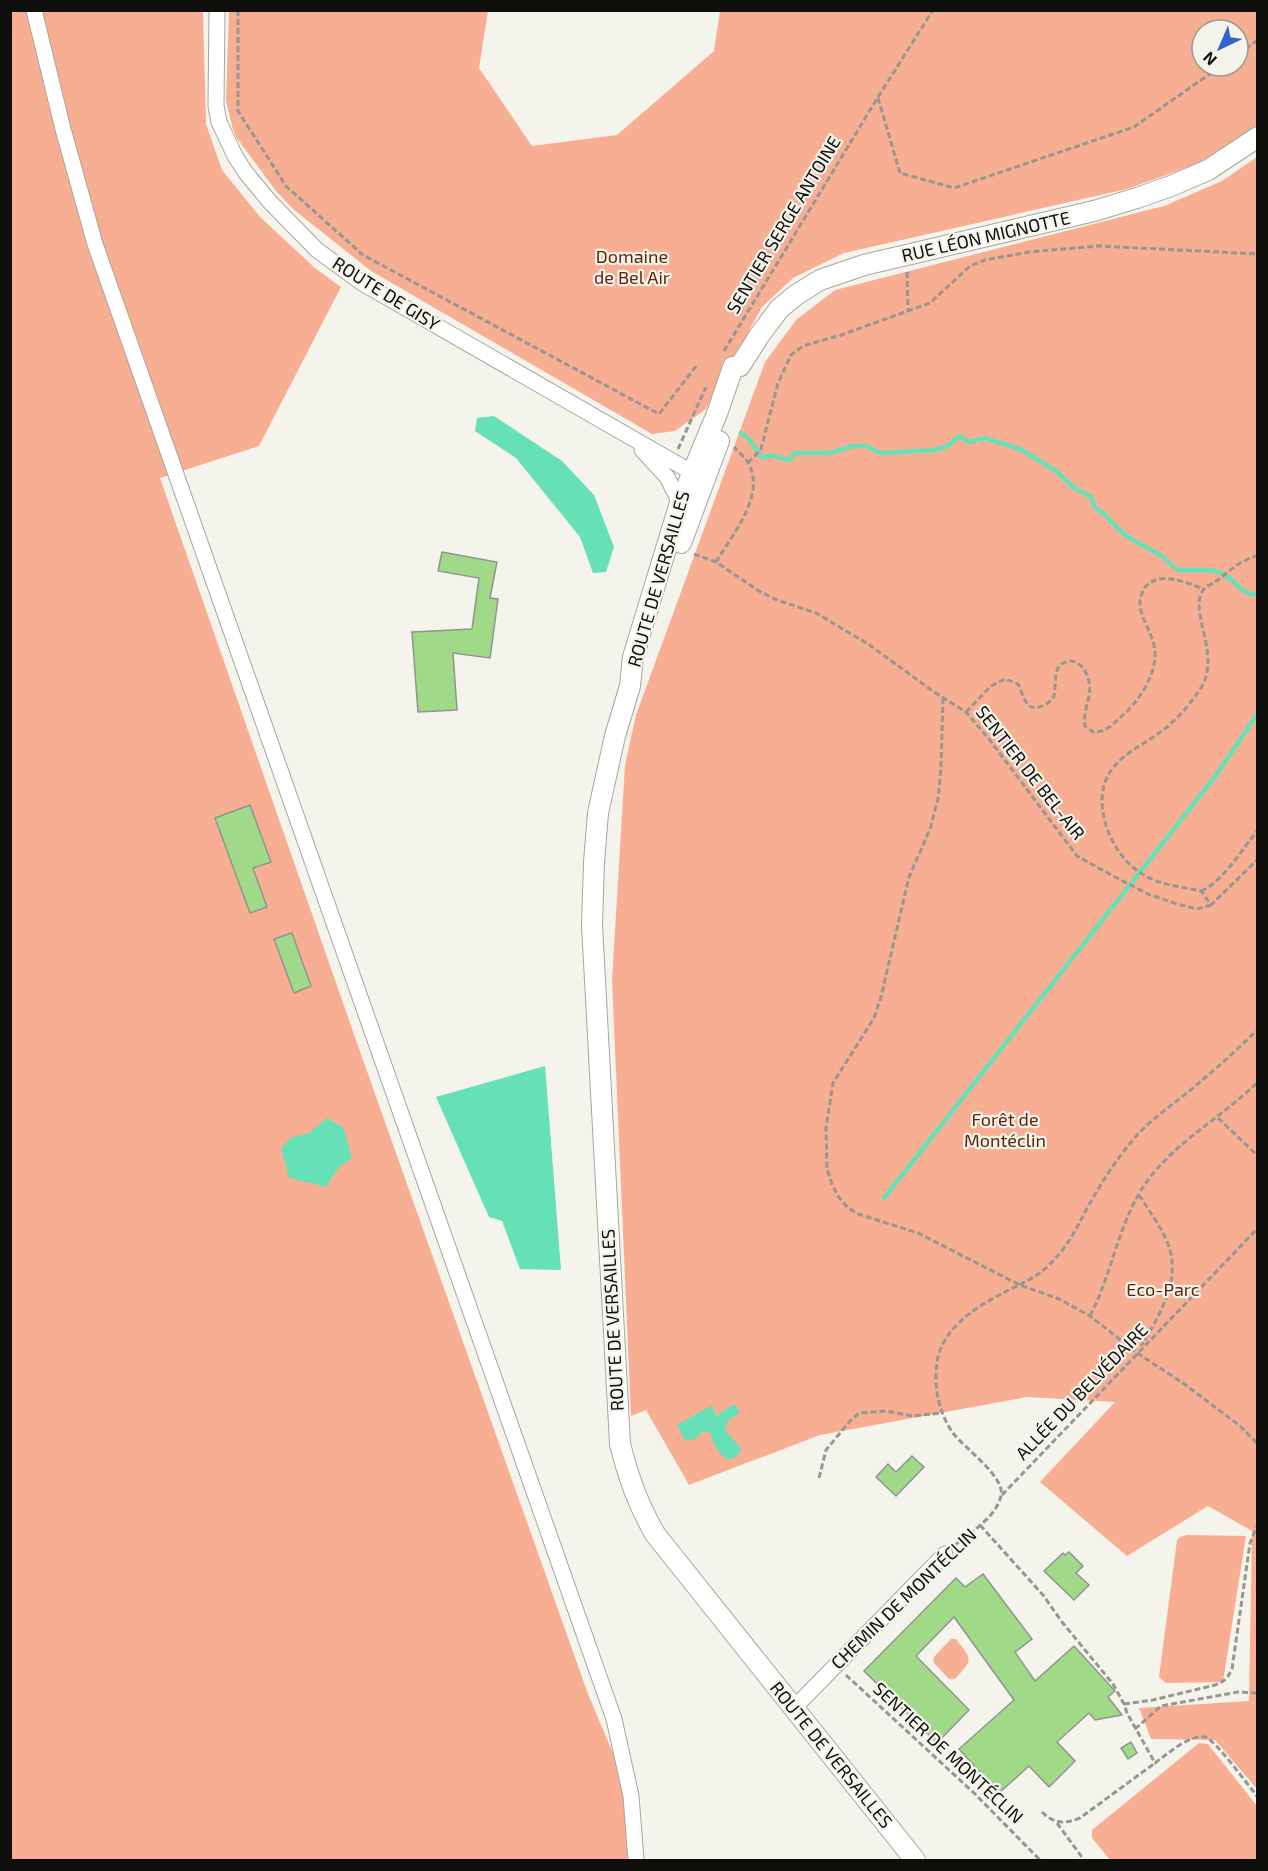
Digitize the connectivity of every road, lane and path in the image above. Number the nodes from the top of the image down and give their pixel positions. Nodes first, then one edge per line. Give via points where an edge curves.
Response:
1 (34, 10) edge
2 (217, 10) edge
3 (238, 10) edge
4 (933, 10) edge
5 (1204, 78) edge
6 (878, 97) junction
7 (1257, 137) edge
8 (1257, 254) edge
9 (907, 255) junction
10 (908, 312) junction
11 (720, 359) dead end
12 (697, 365) dead end
13 (710, 380) dead end
14 (692, 435) dead end
15 (632, 439) junction
16 (728, 440) dead end
17 (681, 442) junction
18 (672, 443) dead end
19 (672, 462) junction
20 (748, 463) junction
21 (698, 476) junction
22 (680, 503) junction
23 (679, 548) junction
24 (1257, 555) edge
25 (716, 562) junction
26 (1204, 589) junction
27 (630, 686) junction
28 (944, 698) junction
29 (966, 712) junction
30 (1257, 830) edge
31 (1257, 860) edge
32 (1201, 891) junction
33 (1210, 905) junction
34 (1257, 1029) edge
35 (1257, 1082) edge
36 (1218, 1118) junction
37 (1257, 1156) edge
38 (1139, 1195) junction
39 (1257, 1228) edge
40 (1020, 1286) junction
41 (1090, 1316) junction
42 (1137, 1353) junction
43 (942, 1413) junction
44 (1257, 1444) edge
45 (819, 1478) dead end
46 (1001, 1497) junction
47 (1257, 1524) edge
48 (980, 1525) junction
49 (945, 1554) joint
50 (1257, 1559) edge
51 (1257, 1622) edge
52 (836, 1665) junction
53 (1257, 1692) edge
54 (1124, 1704) junction
55 (793, 1709) junction
56 (1135, 1729) junction
57 (1155, 1763) junction
58 (1257, 1797) edge
59 (1042, 1812) dead end
60 (1056, 1821) junction
61 (636, 1860) edge
62 (915, 1860) edge
63 (1040, 1860) edge
64 (1084, 1860) edge

1 - 61 street via 99,255 614,1719 631,1796
2 - 15 street, ROUTE DE GISY via 215,90 225,138 270,202 316,250 362,283
3 - 12 path via 238,111 286,186 363,255 659,414
4 - 6 path, SENTIER SERGE ANTOINE
5 - 6 path via 1134,127 954,188 900,173
6 - 11 path, SENTIER SERGE ANTOINE
7 - 9 main road, RUE LÉON MIGNOTTE via 1208,170 1137,198
8 - 10 path via 1100,246 1029,252 970,266 930,303
9 - 10 path
9 - 21 main road, RUE LÉON MIGNOTTE via 820,280 779,309 740,366 745,374
10 - 20 path via 803,346 791,355 778,383 761,449
13 - 17 path
14 - 17 path
15 - 19 street, ROUTE DE GISY
15 - 22 street, ROUTE DE GISY via 667,477
16 - 20 path
17 - 18 path
17 - 19 path
19 - 21 street, ROUTE DE GISY
20 - 25 path via 754,491 748,510
21 - 22 main road, ROUTE DE VERSAILLES
21 - 23 main road, ROUTE DE VERSAILLES
22 - 27 main road, ROUTE DE VERSAILLES via 633,657
23 - 25 path, SENTIER DE BEL-AIR
23 - 27 main road, ROUTE DE VERSAILLES via 642,666
24 - 26 path
25 - 28 path, SENTIER DE BEL-AIR via 759,591 839,626
26 - 29 path via 1167,579 1156,580 1143,591 1140,610 1153,641 1154,666 1127,712 1104,731 1093,732 1085,726 1090,687 1084,669 1076,661 1063,663 1058,669 1054,695 1043,706 1030,707 1018,684 1005,679
26 - 32 path via 1199,613 1209,656 1203,684 1173,722 1113,767 1102,792 1107,827 1124,860 1145,876
27 - 55 main road, ROUTE DE VERSAILLES via 598,813 592,925 620,1444 638,1504 655,1534
28 - 29 path, SENTIER DE BEL-AIR
28 - 40 path via 938,799 909,877 874,1018 833,1083 826,1128 827,1169 838,1196 858,1214 918,1233
29 - 33 path, SENTIER DE BEL-AIR via 1077,856 1148,894 1197,909
30 - 32 path via 1217,879
31 - 33 path
32 - 33 path
34 - 40 path via 1145,1126 1120,1156 1063,1252 1034,1279
35 - 36 path
36 - 37 path
36 - 38 path via 1173,1152
38 - 41 path
38 - 42 path via 1169,1246 1173,1271 1160,1314
39 - 42 path, ALLÉE DU BELVÉDAIRE
40 - 41 path via 1059,1299
40 - 43 path via 993,1298 960,1322 942,1344 936,1366 937,1399
41 - 42 path
42 - 44 path via 1230,1419
42 - 46 path, ALLÉE DU BELVÉDAIRE
43 - 45 path via 859,1413 826,1449
43 - 46 path via 954,1434 997,1478
46 - 48 path, ALLÉE DU BELVÉDAIRE
47 - 54 path via 1250,1544 1233,1669 1228,1677 1215,1685
48 - 49 path, CHEMIN DE MONTÉCLIN
48 - 54 path, CHEMIN DE MONTÉCLIN via 1043,1594 1113,1684
49 - 52 street, CHEMIN DE MONTÉCLIN
50 - 51 path
52 - 55 street, CHEMIN DE MONTÉCLIN
52 - 63 path, SENTIER DE MONTÉCLIN
53 - 56 path via 1161,1706
54 - 56 path, CHEMIN DE MONTÉCLIN
55 - 62 main road, ROUTE DE VERSAILLES
56 - 57 path, CHEMIN DE MONTÉCLIN
57 - 58 path via 1185,1742 1203,1736 1218,1747
57 - 60 path via 1080,1818
59 - 60 path
60 - 64 path

